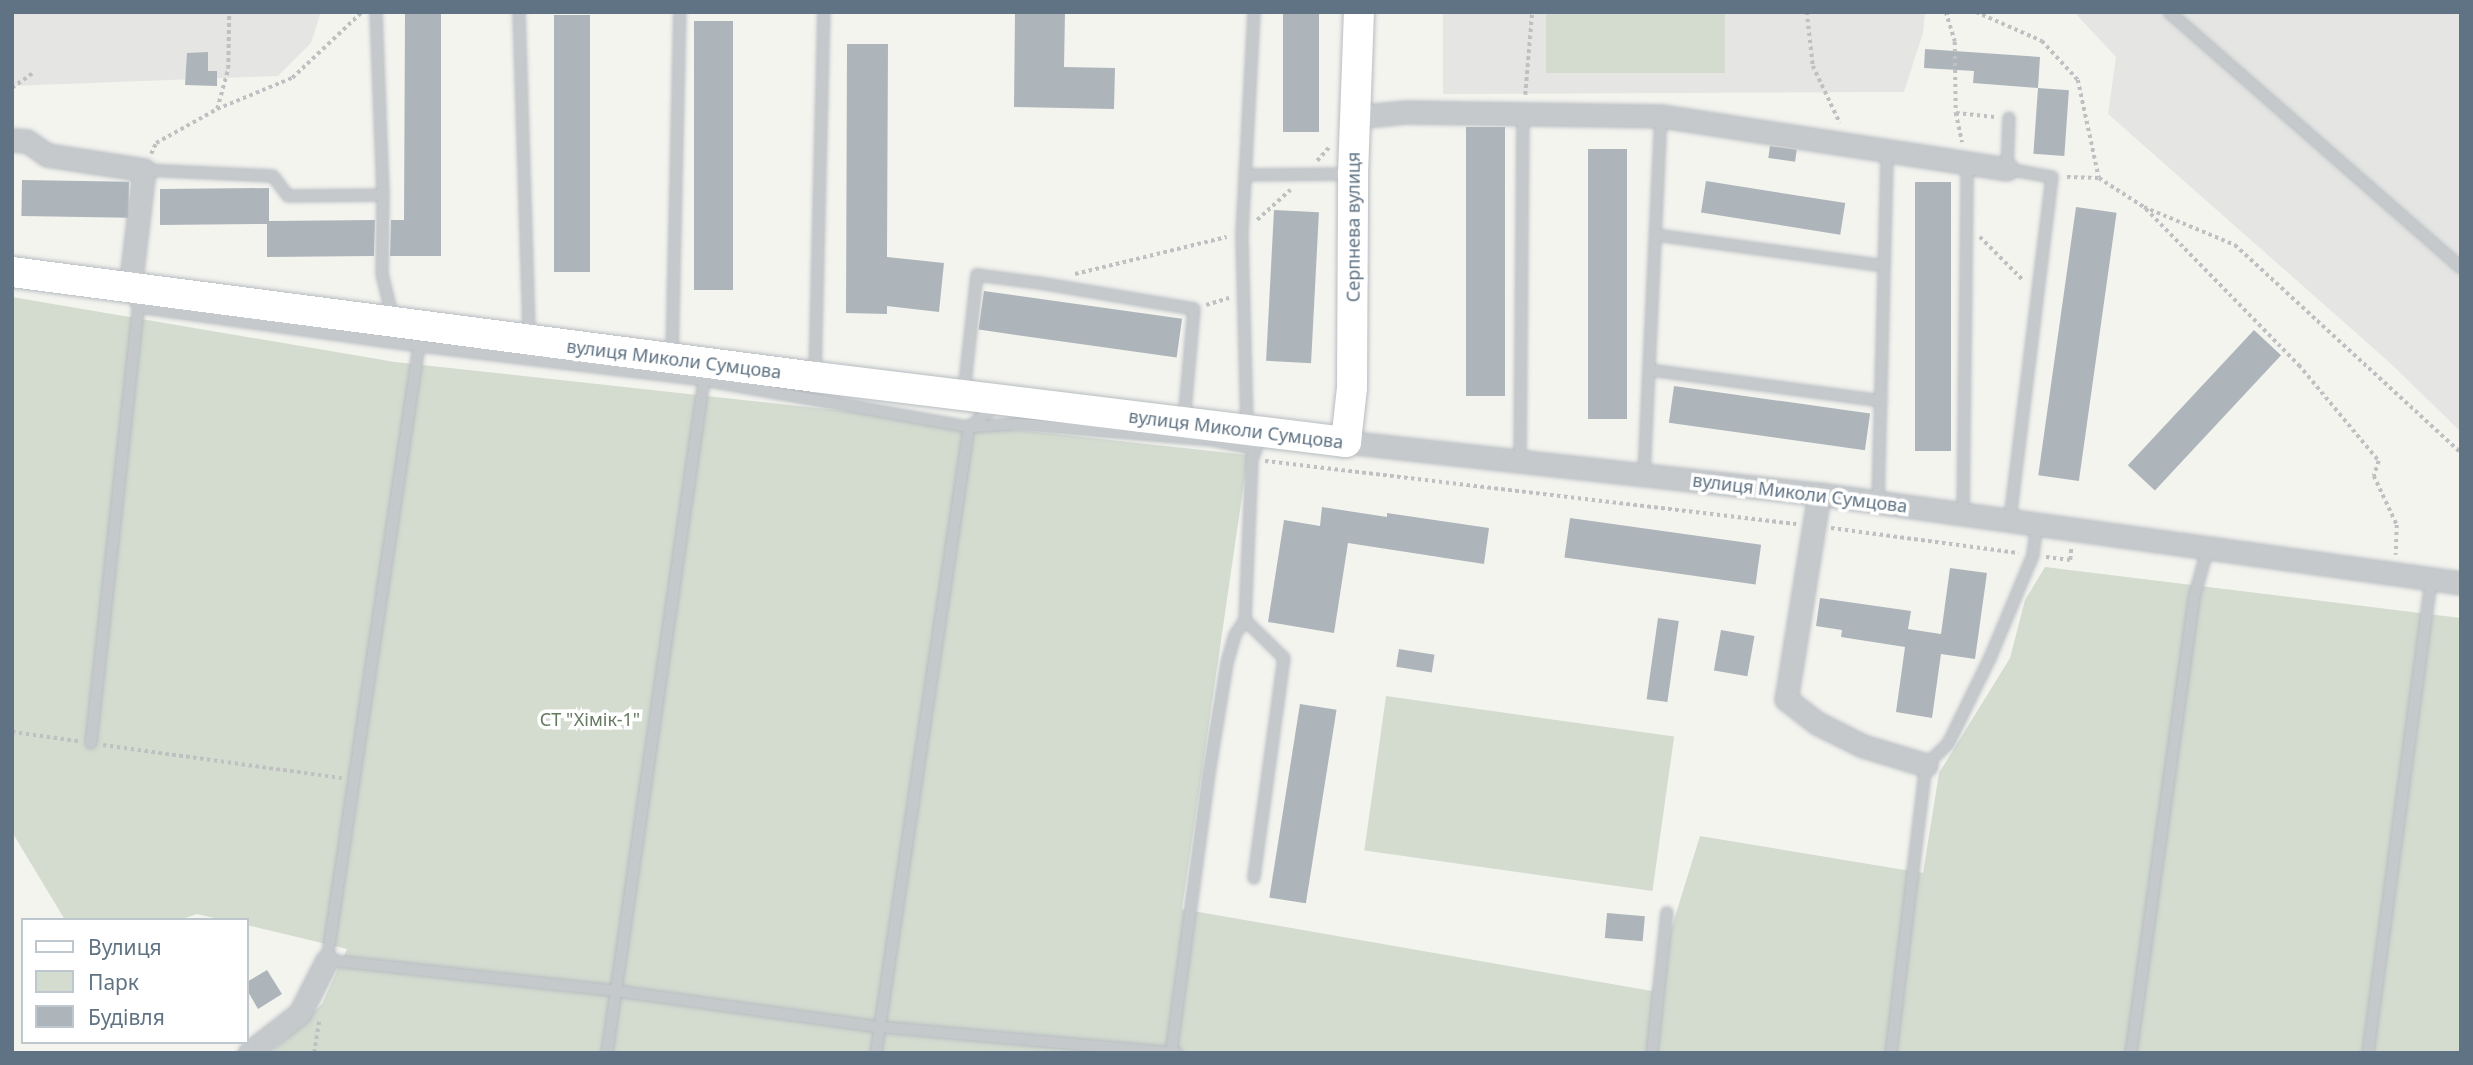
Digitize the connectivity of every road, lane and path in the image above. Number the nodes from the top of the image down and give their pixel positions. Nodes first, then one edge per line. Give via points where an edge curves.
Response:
1 (229, 12) edge
2 (361, 12) edge
3 (376, 12) edge
4 (519, 12) edge
5 (680, 12) edge
6 (824, 12) edge
7 (1254, 12) edge
8 (1359, 12) edge
9 (1532, 12) edge
10 (1807, 12) edge
11 (1946, 12) edge
12 (1976, 12) edge
13 (2169, 12) edge
14 (34, 72) dead end
15 (12, 89) edge
16 (216, 109) junction
17 (1956, 113) junction
18 (1523, 114) junction
19 (1661, 116) junction
20 (1354, 117) junction
21 (2009, 118) joint
22 (12, 140) edge
23 (1850, 145) junction
24 (1887, 151) junction
25 (1967, 163) junction
26 (2007, 169) junction
27 (144, 170) junction
28 (1353, 174) junction
29 (1245, 175) junction
30 (2052, 177) junction
31 (2099, 178) junction
32 (383, 195) junction
33 (2144, 207) junction
34 (1966, 224) junction
35 (1242, 234) junction
36 (1656, 235) junction
37 (1885, 266) junction
38 (2461, 268) edge
39 (12, 272) edge
40 (1039, 283) junction
41 (1245, 292) junction
42 (2038, 295) junction
43 (134, 297) junction
44 (1194, 309) junction
45 (393, 321) junction
46 (529, 340) junction
47 (419, 346) junction
48 (672, 358) junction
49 (1650, 370) junction
50 (815, 377) junction
51 (704, 380) junction
52 (964, 395) junction
53 (1002, 401) junction
54 (1881, 401) junction
55 (1183, 423) junction
56 (969, 427) junction
57 (1346, 442) junction
58 (1254, 443) junction
59 (2461, 453) edge
60 (1520, 459) junction
61 (1644, 474) junction
62 (1819, 494) junction
63 (1878, 502) junction
64 (1963, 513) junction
65 (2010, 520) junction
66 (2037, 524) junction
67 (1813, 526) junction
68 (2075, 529) junction
69 (2208, 547) junction
70 (2033, 555) junction
71 (2395, 574) junction
72 (2431, 579) junction
73 (2461, 583) edge
74 (1245, 620) junction
75 (12, 732) edge
76 (90, 743) junction
77 (1927, 765) junction
78 (354, 780) junction
79 (1254, 878) dead end
80 (1667, 913) dead end
81 (327, 960) junction
82 (616, 991) junction
83 (880, 1027) junction
84 (1173, 1052) edge
85 (249, 1053) edge
86 (607, 1053) edge
87 (876, 1053) edge
88 (1652, 1053) edge
89 (1891, 1053) edge
90 (2131, 1053) edge
91 (2368, 1053) edge

1 - 16 path via 228,69
2 - 16 path via 292,78
3 - 32 lane
4 - 46 lane
5 - 48 lane
6 - 50 lane
7 - 29 lane
8 - 20 street, Серпнева вулиця
9 - 18 path
10 - 23 path via 1813,66
11 - 17 path via 1955,42
12 - 31 path via 2042,41 2078,80
13 - 38 lane
14 - 15 path
16 - 27 path via 156,143
17 - 21 path
17 - 25 path
18 - 19 street
18 - 20 street via 1406,112
18 - 60 lane
19 - 23 street
19 - 36 lane
20 - 28 street, Серпнева вулиця
21 - 26 lane
22 - 27 street via 27,141 47,155
23 - 24 street
24 - 25 street
24 - 37 lane
25 - 26 street
25 - 34 lane
26 - 30 lane
27 - 32 lane via 273,176 288,196
27 - 43 street
28 - 29 lane
28 - 57 street, Серпнева вулиця via 1352,388
29 - 35 lane
30 - 31 path
30 - 42 lane
31 - 33 path
32 - 45 lane via 382,274
33 - 59 path via 2235,245
33 - 71 path via 2298,365 2379,461 2374,476 2397,525
34 - 42 path
34 - 64 lane
35 - 40 path
35 - 41 lane
36 - 37 lane
36 - 49 lane
37 - 54 lane
39 - 43 street, вулиця Миколи Сумцова
40 - 44 lane
40 - 52 lane via 977,275
41 - 44 path
41 - 58 lane
42 - 65 lane
43 - 45 street, вулиця Миколи Сумцова
43 - 47 lane
43 - 76 lane
44 - 55 lane
45 - 46 street, вулиця Миколи Сумцова
46 - 48 street, вулиця Миколи Сумцова
47 - 51 lane
47 - 78 lane
48 - 50 street, вулиця Миколи Сумцова
49 - 54 lane
49 - 61 lane
50 - 52 street, вулиця Миколи Сумцова
51 - 56 lane
51 - 82 lane
52 - 53 street, вулиця Миколи Сумцова
53 - 55 street, вулиця Миколи Сумцова
53 - 56 lane
54 - 63 lane
55 - 58 street, вулиця Миколи Сумцова
56 - 58 lane via 1033,425
56 - 83 lane
57 - 58 street, вулиця Миколи Сумцова
57 - 60 street, вулиця Миколи Сумцова
58 - 67 path
58 - 74 lane
60 - 61 street, вулиця Миколи Сумцова
61 - 62 street, вулиця Миколи Сумцова
62 - 63 street, вулиця Миколи Сумцова
62 - 67 street
63 - 64 street, вулиця Миколи Сумцова
64 - 65 street, вулиця Миколи Сумцова
65 - 66 street, вулиця Миколи Сумцова
66 - 68 street, вулиця Миколи Сумцова
66 - 70 lane
67 - 70 path
67 - 77 street via 1786,699 1817,723 1863,746
68 - 69 street, вулиця Миколи Сумцова
68 - 70 path via 2070,560
69 - 71 street, вулиця Миколи Сумцова
69 - 90 lane via 2194,598
70 - 77 lane via 1948,744
71 - 72 street, вулиця Миколи Сумцова
72 - 73 street, вулиця Миколи Сумцова
72 - 91 lane
74 - 79 lane via 1284,658
74 - 84 lane via 1235,635 1222,691
75 - 76 path
76 - 78 path
77 - 89 lane
78 - 81 lane
80 - 88 lane
81 - 82 lane
81 - 85 street via 300,1013
82 - 83 lane
82 - 86 lane
83 - 84 lane
83 - 87 lane

